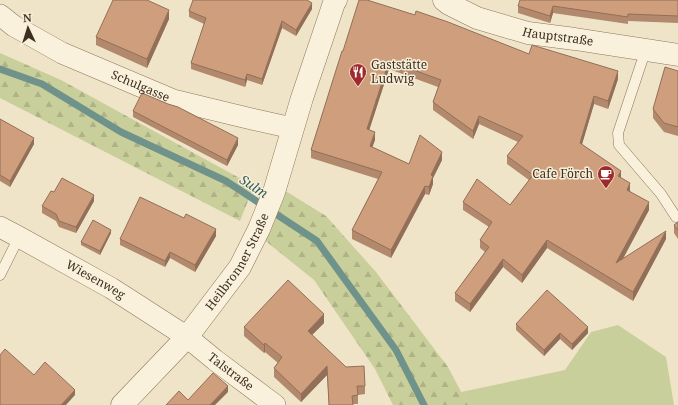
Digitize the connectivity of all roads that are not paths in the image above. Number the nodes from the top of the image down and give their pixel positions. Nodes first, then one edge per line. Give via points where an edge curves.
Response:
1 (336, 0) edge
2 (444, 0) edge
3 (0, 15) edge
4 (644, 50) junction
5 (678, 55) edge
6 (292, 128) junction
7 (676, 217) dead end
8 (0, 227) edge
9 (19, 237) junction
10 (0, 275) edge
11 (188, 337) junction
12 (122, 405) edge
13 (275, 405) edge

1 - 6 street, Heilbronner Straße
2 - 4 street, Hauptstraße via 477,18 528,33
3 - 6 street, Schulgasse via 14,26 62,53 173,100
4 - 5 street, Hauptstraße
4 - 7 lane via 618,133 619,145 661,194
6 - 11 street, Heilbronner Straße via 274,192 240,268
8 - 9 street, Wiesenweg
9 - 10 lane
9 - 11 street, Wiesenweg via 111,288
11 - 12 street, Heilbronner Straße
11 - 13 street, Talstraße

